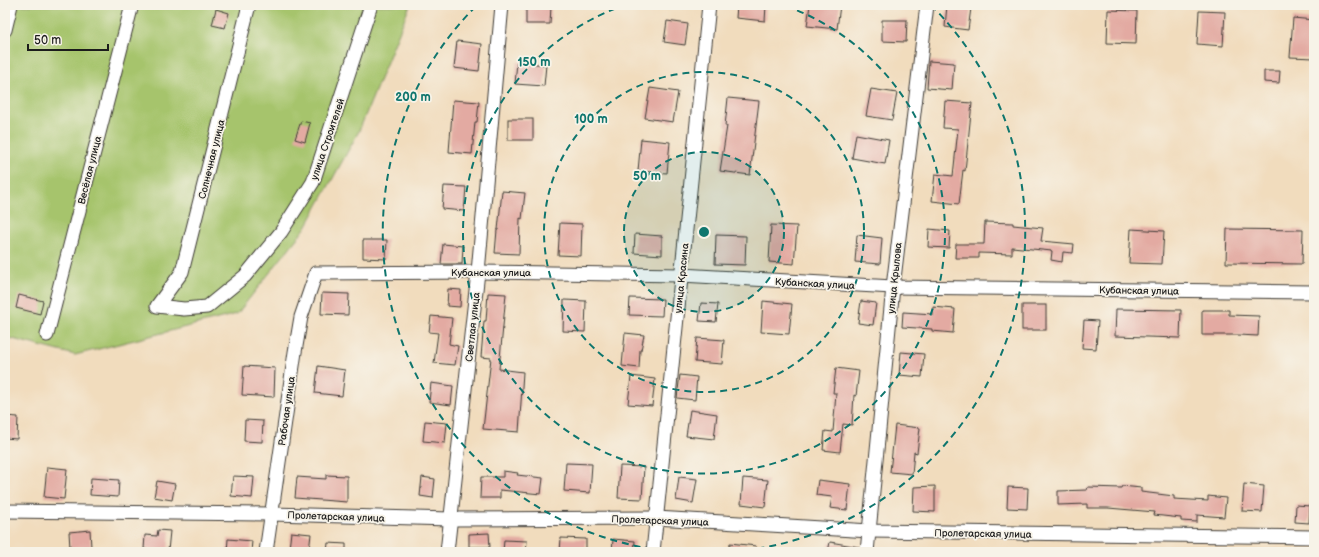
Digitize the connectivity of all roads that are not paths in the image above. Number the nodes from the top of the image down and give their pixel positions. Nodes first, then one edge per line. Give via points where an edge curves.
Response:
1 (12, 5) edge
2 (132, 5) edge
3 (249, 5) edge
4 (371, 5) edge
5 (502, 5) edge
6 (708, 5) edge
7 (927, 5) edge
8 (5, 30) edge
9 (478, 272) junction
10 (316, 273) joint
11 (681, 275) junction
12 (893, 287) junction
13 (1314, 292) edge
14 (157, 306) joint
15 (47, 335) dead end
16 (5, 511) edge
17 (272, 514) junction
18 (656, 518) junction
19 (450, 519) junction
20 (870, 531) junction
21 (1314, 537) edge
22 (266, 552) edge
23 (447, 552) edge
24 (653, 552) edge
25 (867, 552) edge

1 - 8 street
2 - 15 street, Весёлая улица
3 - 14 street, Солнечная улица via 182,272
4 - 14 street, улица Строителей via 313,182 281,232 245,276 207,307 184,310
5 - 9 street, Светлая улица
6 - 11 street, улица Красина
7 - 12 street, улица Крылова
9 - 10 street, Кубанская улица
9 - 11 street, Кубанская улица
9 - 19 street, Светлая улица
10 - 17 street, Рабочая улица via 301,317 297,338
11 - 12 street, Кубанская улица
11 - 18 street, улица Красина
12 - 13 street, Кубанская улица
12 - 20 street, улица Крылова
16 - 17 street, Пролетарская улица
17 - 19 street, Пролетарская улица
17 - 22 street, Рабочая улица
18 - 19 street, Пролетарская улица
18 - 20 street, Пролетарская улица
18 - 24 street, улица Красина
19 - 23 street, Светлая улица
20 - 21 street, Пролетарская улица
20 - 25 street, улица Крылова

